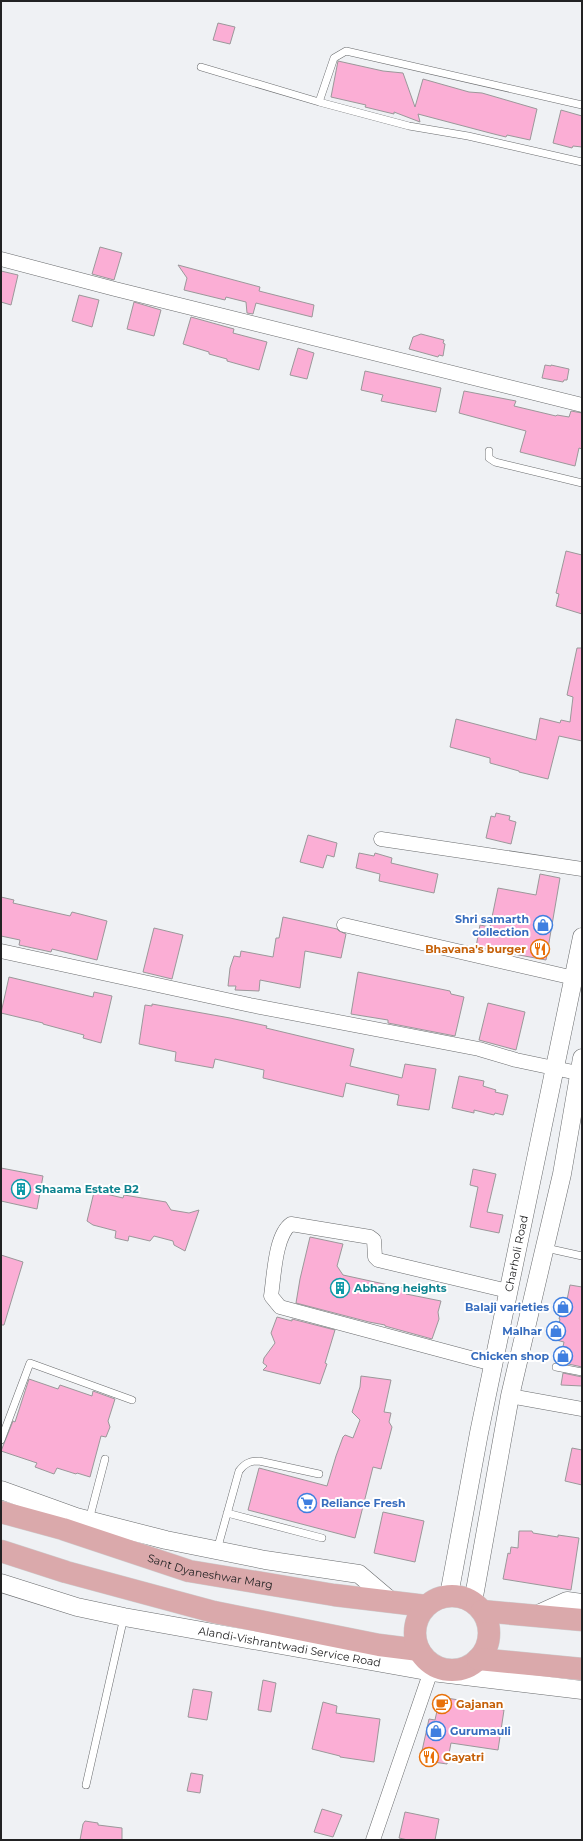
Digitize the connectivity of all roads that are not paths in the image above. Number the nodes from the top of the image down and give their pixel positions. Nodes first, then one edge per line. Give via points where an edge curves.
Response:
1 (201, 67) dead end
2 (319, 102) junction
3 (582, 105) edge
4 (582, 162) edge
5 (1, 259) edge
6 (582, 406) edge
7 (489, 451) dead end
8 (582, 483) edge
9 (381, 838) dead end
10 (582, 869) edge
11 (344, 925) dead end
12 (582, 937) edge
13 (1, 951) edge
14 (574, 978) junction
15 (555, 1069) junction
16 (581, 1069) edge
17 (546, 1248) junction
18 (582, 1256) edge
19 (508, 1291) junction
20 (493, 1364) junction
21 (556, 1367) dead end
22 (582, 1372) edge
23 (510, 1396) junction
24 (132, 1400) dead end
25 (582, 1409) edge
26 (1, 1440) edge
27 (105, 1459) dead end
28 (319, 1474) dead end
29 (472, 1475) junction
30 (495, 1480) junction
31 (1, 1490) edge
32 (1, 1512) edge
33 (227, 1513) junction
34 (88, 1520) junction
35 (322, 1538) dead end
36 (217, 1550) junction
37 (1, 1552) edge
38 (1, 1583) edge
39 (449, 1595) junction
40 (392, 1602) junction
41 (582, 1602) edge
42 (426, 1606) junction
43 (478, 1606) junction
44 (534, 1616) junction
45 (124, 1617) junction
46 (582, 1620) edge
47 (478, 1659) junction
48 (428, 1662) junction
49 (582, 1669) edge
50 (582, 1690) edge
51 (86, 1785) dead end
52 (373, 1840) edge

1 - 2 lane
2 - 3 lane via 334,58 346,52
2 - 4 lane via 408,126 468,136
5 - 6 street via 115,290
7 - 8 lane via 489,458 495,462
9 - 10 street
11 - 14 street
12 - 14 street, Charholi Road
13 - 15 street via 250,1005 479,1049
14 - 15 street, Charholi Road
15 - 16 street
15 - 19 street, Charholi Road
16 - 17 street
17 - 18 lane
17 - 23 street
19 - 20 street, Charholi Road
19 - 20 street via 378,1260 375,1257 374,1240 370,1237 291,1224 283,1233 275,1264 272,1296 280,1307
20 - 29 street, Charholi Road
21 - 22 lane
23 - 25 street
23 - 30 street
24 - 26 lane via 30,1363
27 - 34 lane
28 - 33 lane via 250,1461 239,1471
29 - 30 street
29 - 39 street, Charholi Road
30 - 43 street
31 - 34 street
32 - 40 main road, Sant Dyaneshwar Marg via 63,1529 189,1571
33 - 35 lane
33 - 36 lane
34 - 36 street
36 - 40 street via 359,1574
37 - 48 main road via 214,1612 379,1645
38 - 45 street, Alandi-Vishrantwadi Service Road
39 - 42 main road via 437,1598
39 - 43 main road via 462,1596
40 - 42 main road, Sant Dyaneshwar Marg
41 - 44 street via 567,1601
42 - 48 main road via 419,1615 415,1627 415,1639
43 - 44 main road
43 - 47 main road via 488,1622 489,1635 486,1648
44 - 46 main road
45 - 48 street, Alandi-Vishrantwadi Service Road
45 - 51 lane
47 - 48 main road via 470,1666 459,1670 447,1670
47 - 49 main road
48 - 50 street, Alandi-Vishrantwadi Service Road
48 - 52 street

